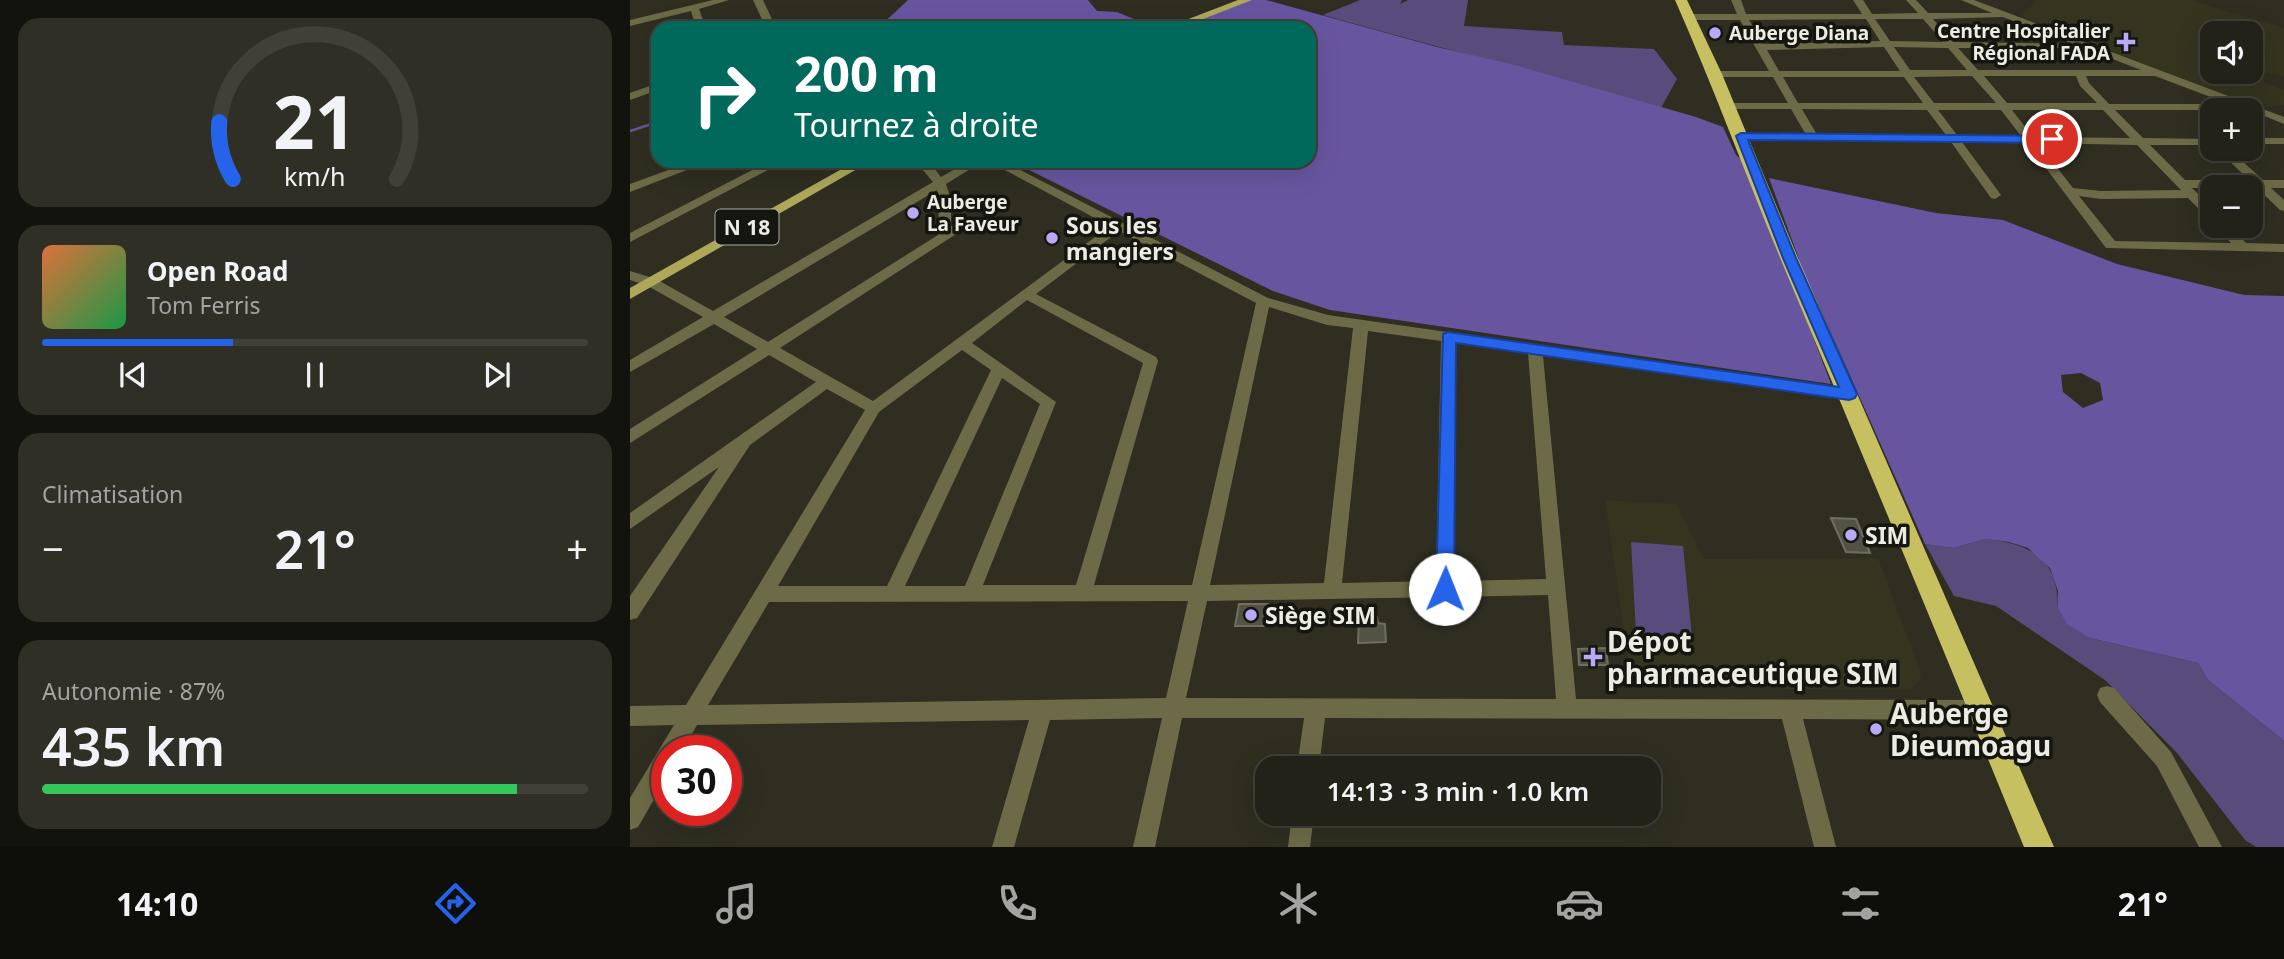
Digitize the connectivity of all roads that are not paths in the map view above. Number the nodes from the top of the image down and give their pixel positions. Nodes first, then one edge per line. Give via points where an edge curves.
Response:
1 (724, 0) edge
2 (758, 0) edge
3 (1247, 0) edge
4 (1681, 0) edge
5 (1736, 0) edge
6 (1858, 0) edge
7 (1911, 0) edge
8 (1966, 0) edge
9 (1992, 0) edge
10 (1982, 6) junction
11 (694, 7) junction
12 (1869, 15) junction
13 (1743, 16) junction
14 (1924, 16) junction
15 (2009, 16) junction
16 (1688, 17) junction
17 (699, 21) edge
18 (768, 21) edge
19 (1189, 21) edge
20 (630, 23) edge
21 (1889, 44) junction
22 (1953, 45) junction
23 (1760, 47) junction
24 (2093, 47) junction
25 (1774, 72) junction
26 (2079, 72) junction
27 (2153, 73) junction
28 (1715, 74) junction
29 (1907, 74) junction
30 (1975, 74) junction
31 (651, 88) edge
32 (630, 95) edge
33 (2221, 98) edge
34 (1729, 106) junction
35 (1797, 106) junction
36 (1930, 106) junction
37 (2003, 106) junction
38 (2106, 106) junction
39 (2200, 107) edge
40 (2263, 113) edge
41 (2284, 121) edge
42 (1741, 136) junction
43 (1813, 137) junction
44 (1954, 138) junction
45 (2029, 138) junction
46 (2141, 141) junction
47 (2263, 141) edge
48 (2284, 141) edge
49 (2200, 142) edge
50 (2236, 161) edge
51 (685, 168) edge
52 (765, 168) edge
53 (852, 168) edge
54 (928, 168) edge
55 (966, 168) edge
56 (1007, 168) edge
57 (2251, 175) edge
58 (942, 183) junction
59 (2182, 184) junction
60 (2200, 184) edge
61 (2263, 184) edge
62 (2284, 184) edge
63 (2263, 186) edge
64 (630, 188) edge
65 (2070, 191) junction
66 (2192, 194) junction
67 (1995, 195) dead end
68 (2200, 202) edge
69 (2284, 207) edge
70 (963, 225) dead end
71 (1118, 226) junction
72 (944, 237) junction
73 (630, 238) edge
74 (2233, 238) edge
75 (2242, 247) junction
76 (2284, 248) edge
77 (630, 275) edge
78 (651, 282) junction
79 (630, 294) edge
80 (1026, 295) junction
81 (1263, 301) junction
82 (713, 317) junction
83 (1361, 325) junction
84 (1448, 337) junction
85 (962, 343) junction
86 (768, 349) junction
87 (1535, 351) junction
88 (630, 368) edge
89 (999, 368) junction
90 (826, 382) junction
91 (1849, 394) junction
92 (874, 408) junction
93 (630, 437) edge
94 (748, 437) junction
95 (630, 522) edge
96 (1556, 587) junction
97 (1445, 589) junction
98 (1332, 591) junction
99 (971, 593) junction
100 (1083, 593) junction
101 (1199, 593) junction
102 (764, 594) junction
103 (892, 594) junction
104 (630, 612) edge
105 (2107, 695) dead end
106 (1173, 708) junction
107 (1316, 708) junction
108 (1567, 709) junction
109 (1790, 709) junction
110 (1042, 710) junction
111 (1981, 710) junction
112 (692, 715) junction
113 (630, 716) edge
114 (680, 735) edge
115 (1310, 756) edge
116 (651, 784) edge
117 (630, 819) edge
118 (1302, 826) edge
119 (1003, 847) edge
120 (1144, 847) edge
121 (1299, 847) edge
122 (1825, 847) edge
123 (2039, 847) edge
124 (2211, 847) edge

1 - 11 street
2 - 18 street
3 - 19 main road
4 - 16 highway
5 - 13 street
6 - 12 street
7 - 14 street
8 - 10 street
9 - 10 street
10 - 15 street
11 - 17 street
11 - 20 street
12 - 13 street
12 - 14 street
12 - 21 street
13 - 16 street
13 - 23 street
14 - 15 street
14 - 22 street
15 - 24 street
16 - 28 highway
21 - 22 street
21 - 23 street
21 - 29 street
22 - 24 street
22 - 30 street
23 - 25 street
24 - 27 street
25 - 28 street
25 - 29 street
25 - 35 street
26 - 27 street
26 - 30 street
26 - 38 street via 2084,84
27 - 33 street
28 - 34 highway
29 - 30 street
29 - 36 street
30 - 37 street
31 - 32 street
34 - 35 street
34 - 42 highway
35 - 36 street
35 - 43 street
36 - 37 street
36 - 44 street
37 - 38 street
37 - 45 street
38 - 39 street
38 - 46 street
40 - 41 street
42 - 43 street
42 - 91 highway
43 - 44 street
44 - 45 street
44 - 67 street
45 - 46 street
45 - 65 street
46 - 49 street
46 - 59 street
47 - 48 street
50 - 57 street
51 - 64 street
52 - 73 street
53 - 78 main road, N 18
54 - 58 street
55 - 58 street
56 - 71 street
58 - 72 street via 947,200
58 - 82 street
59 - 60 street
59 - 66 street
61 - 62 street
63 - 69 street
65 - 66 street
65 - 75 street via 2111,245
66 - 68 street
70 - 72 street
71 - 80 street
71 - 81 street
72 - 86 street
74 - 75 street
75 - 76 street
77 - 78 street
78 - 79 main road, N 18
78 - 82 street
80 - 85 street
80 - 100 street via 1151,361
81 - 83 street
81 - 101 street
82 - 86 street
82 - 88 street
83 - 84 street
83 - 98 street
84 - 87 street
84 - 97 street
85 - 89 street
85 - 92 street
86 - 90 street
86 - 93 street
87 - 91 street
87 - 96 street
89 - 99 street via 1048,402
89 - 103 street
90 - 92 street
90 - 94 street
91 - 111 highway
92 - 102 street
94 - 95 street
94 - 104 street
96 - 97 street
96 - 108 street
97 - 98 street
98 - 101 street
99 - 100 street
99 - 103 street
100 - 101 street
101 - 106 street
102 - 103 street
102 - 112 street
105 - 124 street via 2165,759
106 - 107 street
106 - 110 street
106 - 120 street
107 - 108 street
107 - 115 street
108 - 109 street
109 - 111 street
109 - 122 street
110 - 112 street
110 - 119 street
111 - 123 highway
112 - 113 street
112 - 114 street
116 - 117 street
118 - 121 street

